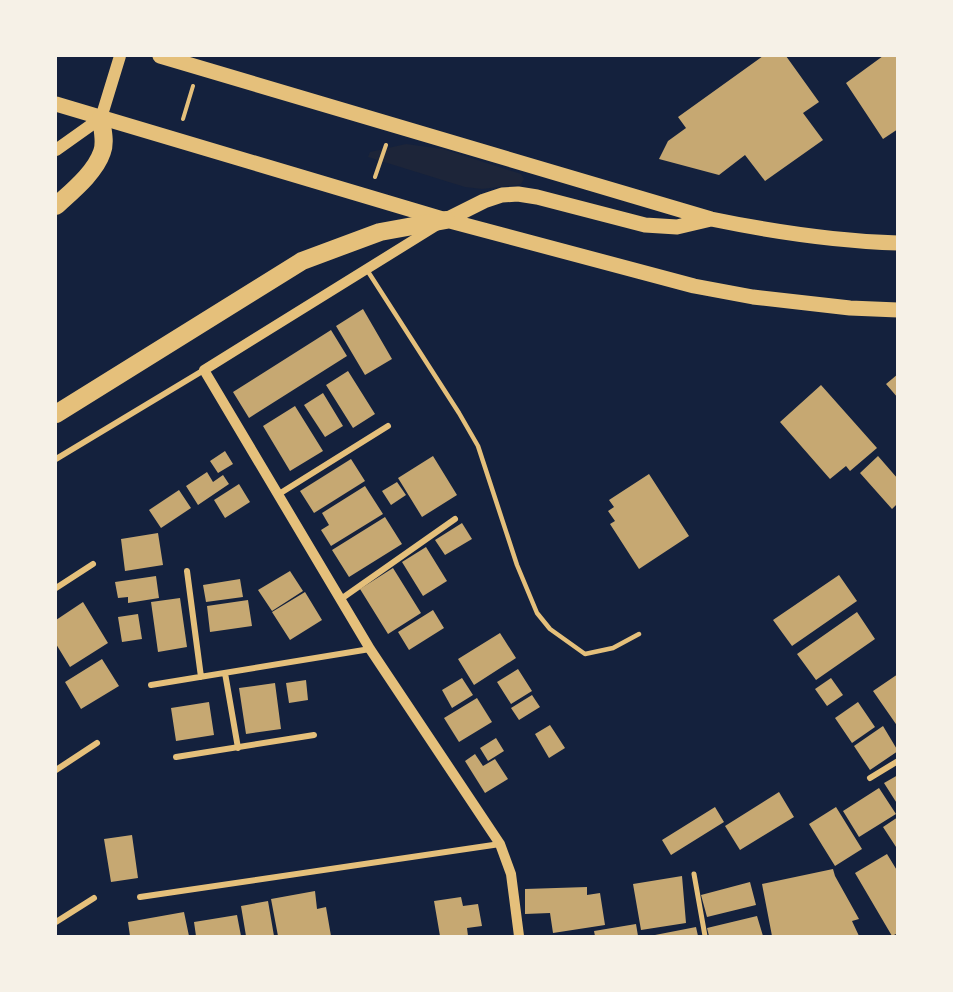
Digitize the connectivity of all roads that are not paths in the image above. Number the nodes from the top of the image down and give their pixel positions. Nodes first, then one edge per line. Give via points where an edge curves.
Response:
1 (120, 56) edge
2 (160, 56) edge
3 (56, 104) edge
4 (100, 118) junction
5 (56, 150) edge
6 (56, 206) edge
7 (711, 219) junction
8 (446, 220) junction
9 (897, 243) edge
10 (367, 269) junction
11 (897, 310) edge
12 (204, 370) junction
13 (56, 414) edge
14 (388, 426) dead end
15 (56, 459) edge
16 (279, 494) junction
17 (455, 519) dead end
18 (93, 564) dead end
19 (187, 571) dead end
20 (56, 588) edge
21 (341, 599) junction
22 (639, 634) dead end
23 (370, 649) junction
24 (225, 673) junction
25 (201, 677) junction
26 (151, 685) dead end
27 (314, 735) dead end
28 (97, 743) dead end
29 (238, 748) junction
30 (176, 756) dead end
31 (897, 761) edge
32 (56, 770) edge
33 (870, 778) dead end
34 (500, 844) junction
35 (694, 874) dead end
36 (140, 897) dead end
37 (94, 898) dead end
38 (56, 922) edge
39 (519, 936) edge
40 (705, 936) edge

1 - 4 main road
2 - 7 main road
3 - 4 main road
4 - 5 main road
4 - 6 highway via 103,151
4 - 8 main road
7 - 8 main road via 676,227 645,225 518,194 484,201
7 - 9 main road via 785,234
8 - 10 street
8 - 11 main road via 694,286 764,298
8 - 13 highway via 380,232 302,261
10 - 12 street
10 - 22 lane via 478,446 537,613 550,629 585,654 613,648
12 - 15 street
12 - 16 street
14 - 16 street
16 - 21 street
17 - 21 street
18 - 20 street
19 - 25 street
21 - 23 street
23 - 24 street
23 - 34 street
24 - 25 street
24 - 29 street
25 - 26 street
27 - 29 street
28 - 32 street
29 - 30 street
31 - 33 street
34 - 36 street
34 - 39 street via 511,874
35 - 40 street
37 - 38 street

